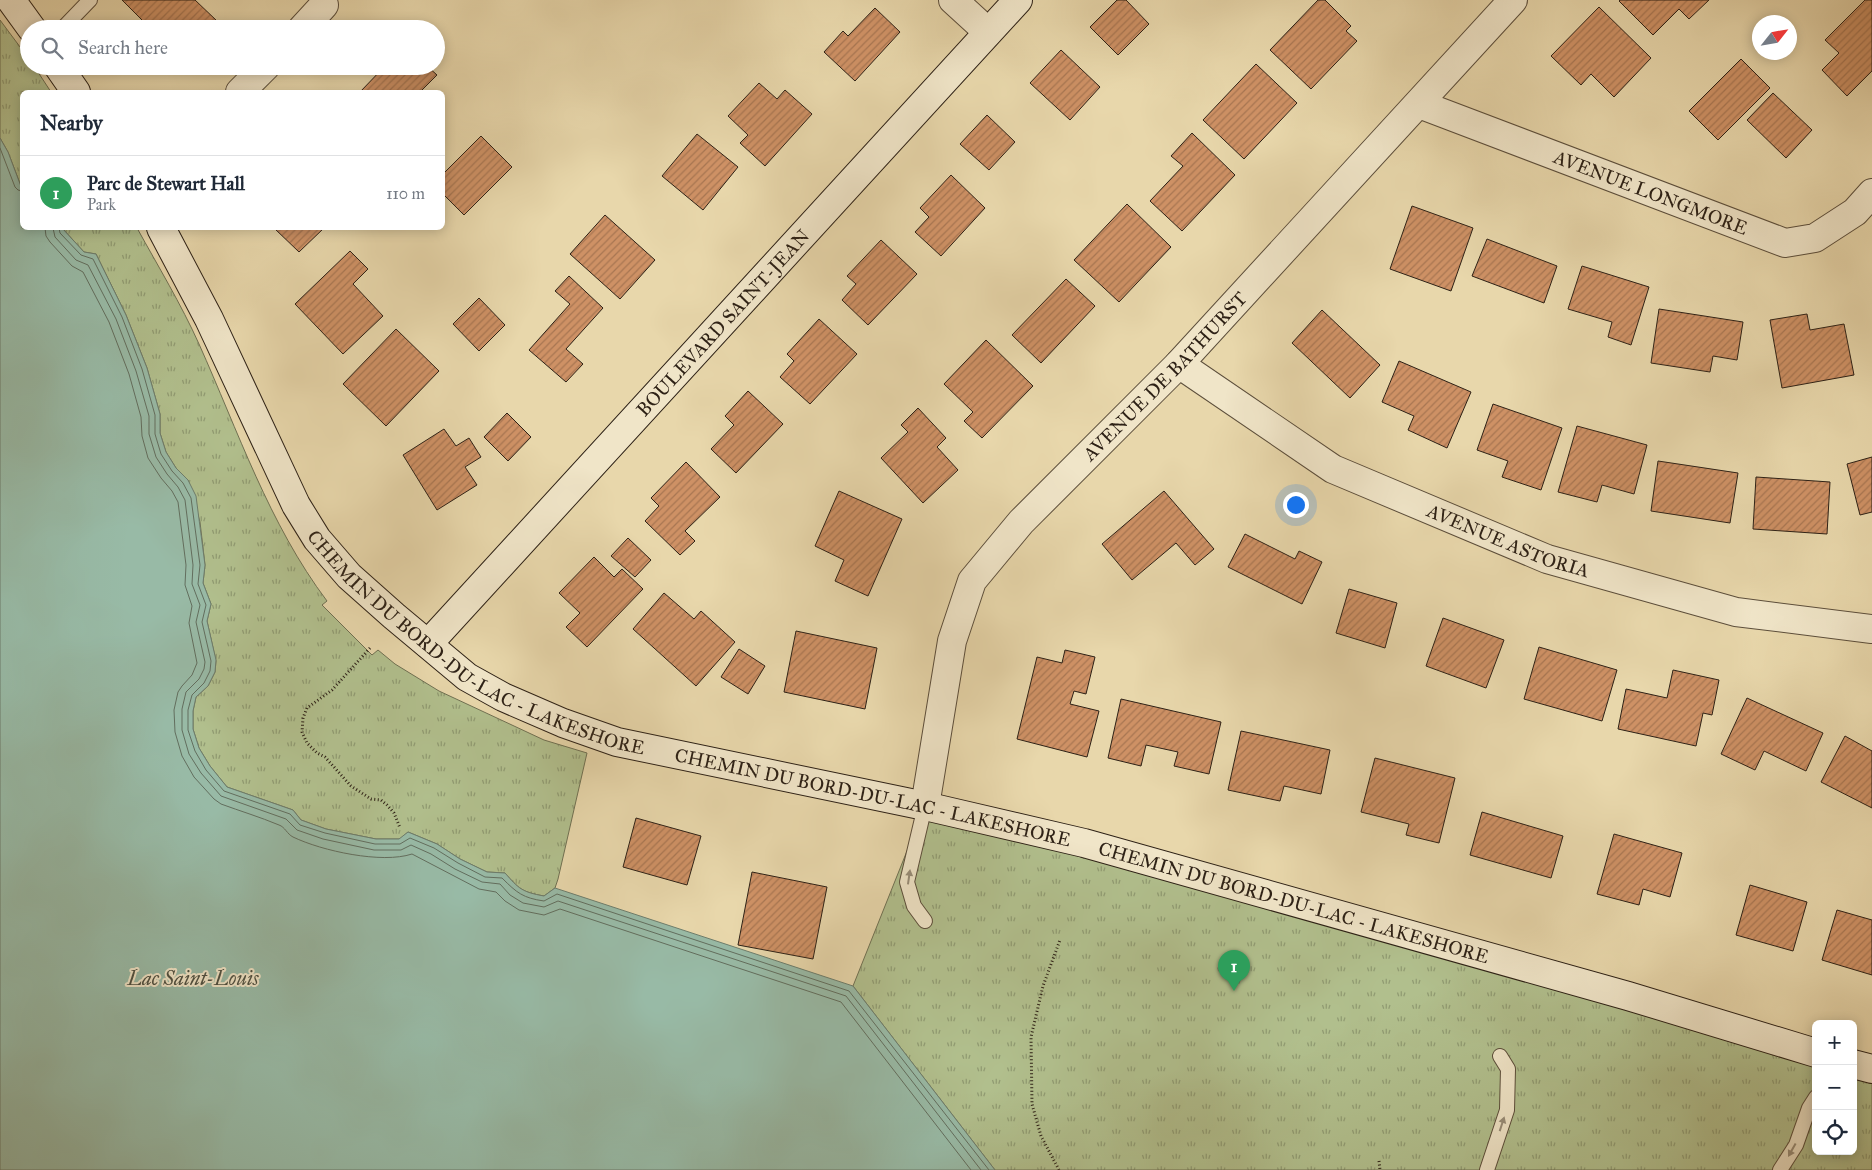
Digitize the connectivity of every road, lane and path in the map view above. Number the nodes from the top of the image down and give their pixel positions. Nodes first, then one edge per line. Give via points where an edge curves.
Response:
1 (11, 0) edge
2 (90, 0) edge
3 (952, 0) edge
4 (1018, 0) edge
5 (1513, 0) edge
6 (324, 5) dead end
7 (25, 20) edge
8 (71, 20) edge
9 (310, 20) edge
10 (988, 32) junction
11 (64, 75) edge
12 (257, 75) edge
13 (75, 90) edge
14 (242, 90) edge
15 (1419, 104) junction
16 (1872, 193) edge
17 (162, 230) edge
18 (1179, 364) junction
19 (1872, 629) edge
20 (428, 644) junction
21 (370, 648) dead end
22 (925, 806) junction
23 (400, 828) dead end
24 (925, 921) dead end
25 (1060, 940) dead end
26 (1812, 1052) edge
27 (1500, 1056) dead end
28 (1857, 1065) edge
29 (1872, 1069) edge
30 (1812, 1103) edge
31 (1379, 1161) dead end
32 (1059, 1170) edge
33 (1380, 1170) edge
34 (1487, 1170) edge
35 (1780, 1170) edge

1 - 7 street
2 - 8 lane
3 - 10 street
4 - 10 street, BOULEVARD SAINT-JEAN
5 - 15 street, AVENUE DE BATHURST
6 - 9 street
10 - 20 street, BOULEVARD SAINT-JEAN
11 - 13 street
12 - 14 street
15 - 16 street, AVENUE LONGMORE via 1785,243 1815,238 1855,212
15 - 18 street, AVENUE DE BATHURST
17 - 20 street, CHEMIN DU BORD-DU-LAC - LAKESHORE via 209,319 306,523 349,576
18 - 19 street, AVENUE ASTORIA via 1333,469 1547,559 1736,612
18 - 22 street, AVENUE DE BATHURST via 1021,522 972,581 952,641
20 - 22 street, CHEMIN DU BORD-DU-LAC - LAKESHORE via 467,677 519,704 592,735
21 - 23 path via 332,690 307,708 302,732 307,743 325,757 350,786 387,805
24 -> 22 lane via 914,906 907,882
22 - 26 street, CHEMIN DU BORD-DU-LAC - LAKESHORE via 1084,842 1619,993
25 - 32 path via 1043,986 1032,1037 1032,1104 1041,1136
34 -> 27 lane via 1507,1110 1508,1069
28 - 29 street
30 -> 35 lane via 1796,1145
31 - 33 path

